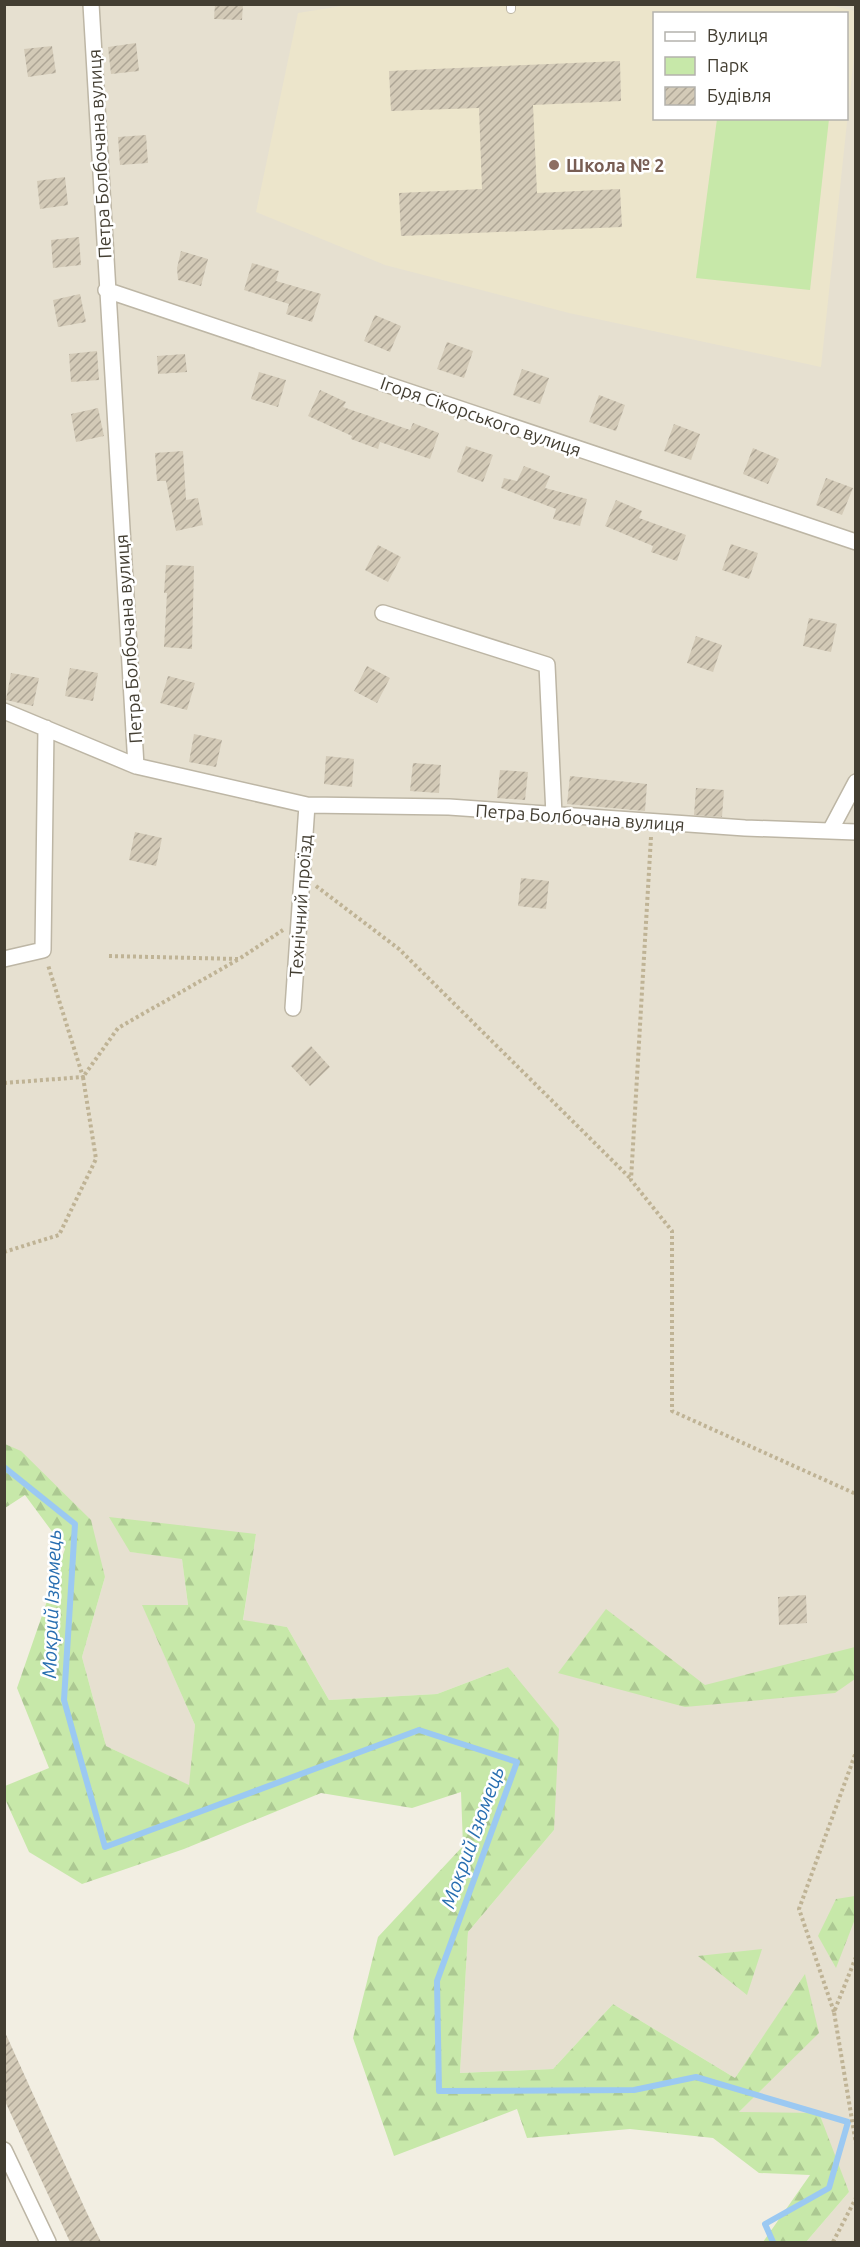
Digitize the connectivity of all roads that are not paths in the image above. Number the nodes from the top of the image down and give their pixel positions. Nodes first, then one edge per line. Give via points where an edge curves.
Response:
1 (91, 4) edge
2 (106, 290) junction
3 (855, 542) edge
4 (383, 613) dead end
5 (4, 711) edge
6 (46, 728) junction
7 (136, 766) junction
8 (855, 782) edge
9 (307, 805) junction
10 (554, 814) junction
11 (830, 831) junction
12 (855, 832) edge
13 (4, 958) edge
14 (293, 1008) dead end
15 (4, 2150) edge
16 (48, 2242) edge

1 - 2 street, Петра Болбочана вулиця
2 - 3 street, Ігоря Сікорського вулиця
2 - 7 street, Петра Болбочана вулиця
4 - 10 street via 547,665
5 - 6 street
6 - 7 street
6 - 13 street via 43,950
7 - 9 street, Петра Болбочана вулиця
8 - 11 street
9 - 10 street, Петра Болбочана вулиця via 449,807
9 - 14 street, Технічний проїзд
10 - 11 street, Петра Болбочана вулиця
11 - 12 street, Петра Болбочана вулиця
15 - 16 street

